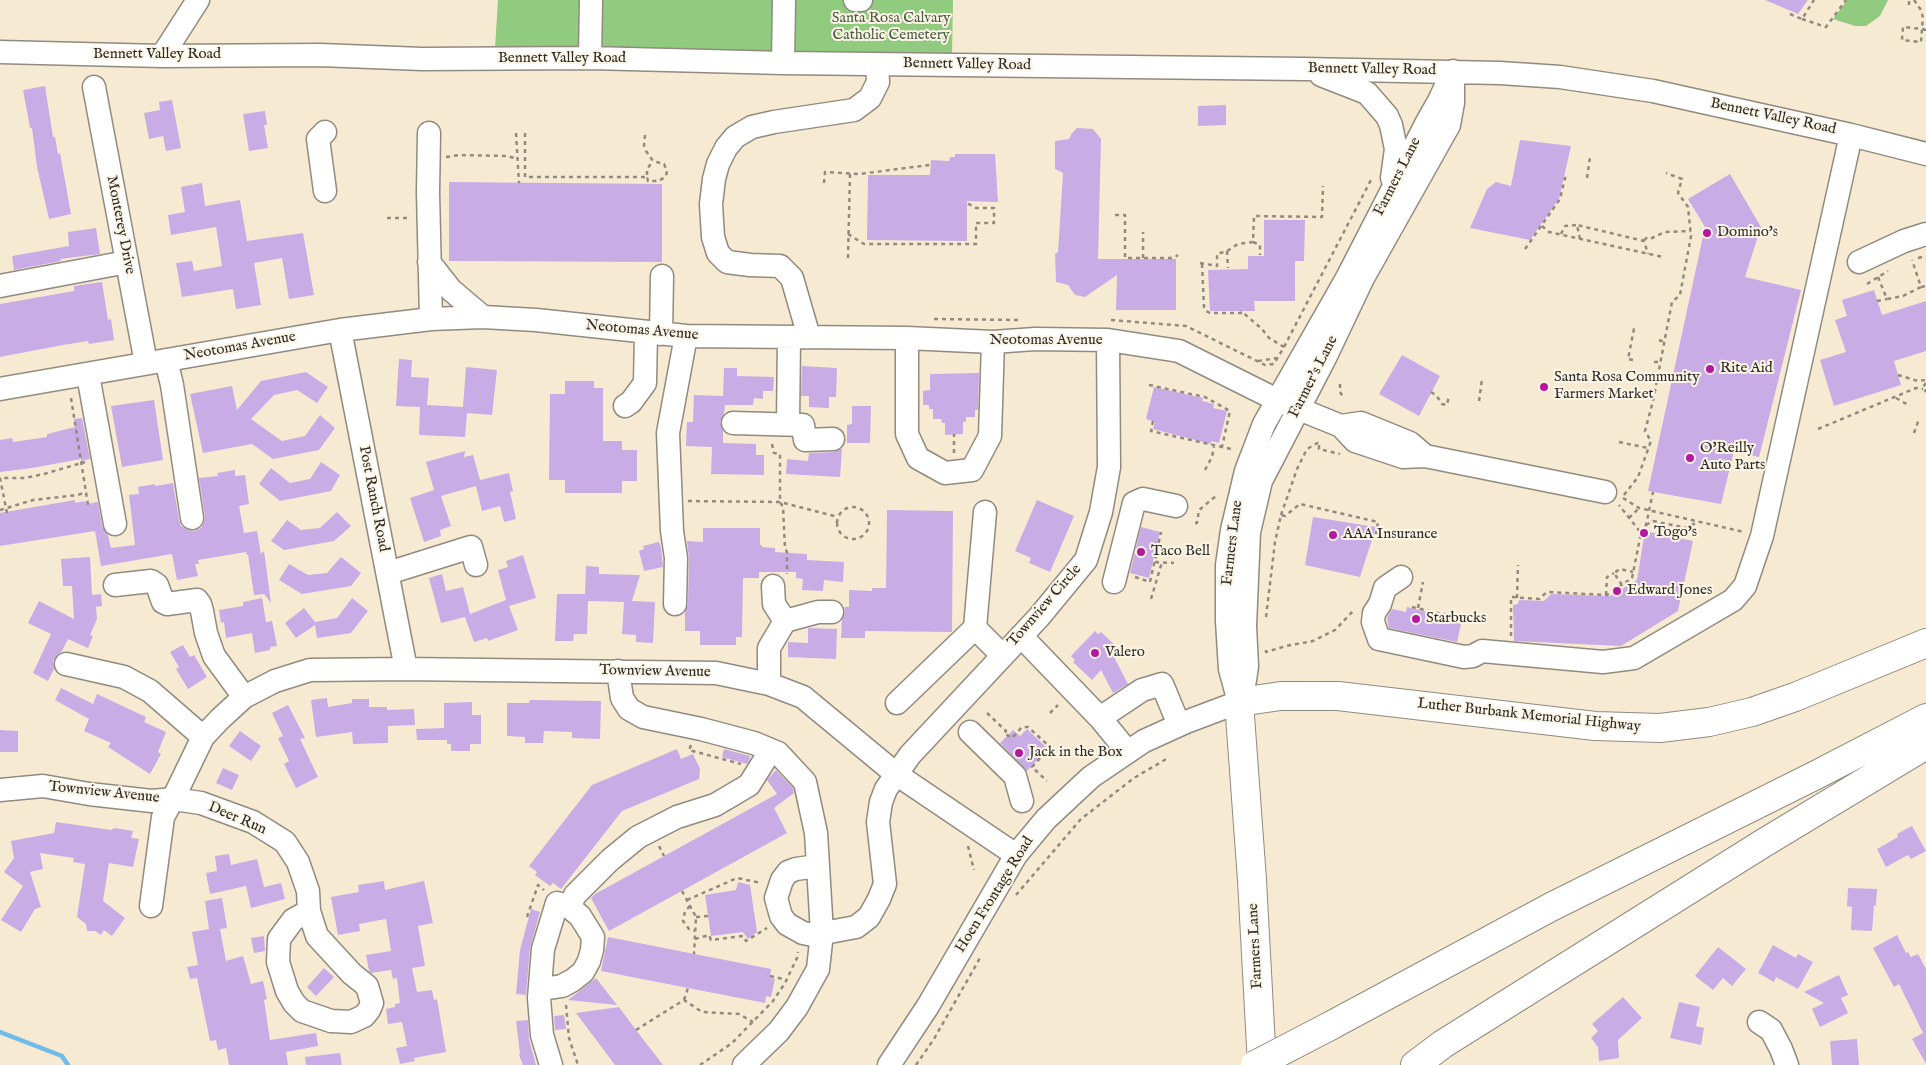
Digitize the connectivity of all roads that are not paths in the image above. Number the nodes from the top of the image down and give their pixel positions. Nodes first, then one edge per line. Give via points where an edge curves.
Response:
1 (198, 0) edge
2 (591, 0) edge
3 (784, 0) edge
4 (854, 0) edge
5 (861, 0) edge
6 (0, 52) edge
7 (162, 56) junction
8 (590, 58) junction
9 (782, 63) junction
10 (877, 64) junction
11 (1304, 69) junction
12 (1453, 71) junction
13 (94, 87) dead end
14 (325, 132) dead end
15 (430, 133) dead end
16 (1851, 135) junction
17 (1926, 154) edge
18 (325, 190) dead end
19 (1389, 194) junction
20 (1926, 234) edge
21 (127, 262) junction
22 (429, 262) junction
23 (1859, 262) dead end
24 (662, 276) dead end
25 (0, 286) edge
26 (483, 317) junction
27 (431, 319) junction
28 (340, 330) junction
29 (1109, 330) junction
30 (653, 333) junction
31 (686, 336) junction
32 (799, 337) junction
33 (907, 338) junction
34 (993, 342) junction
35 (156, 361) junction
36 (88, 375) junction
37 (0, 389) edge
38 (1277, 400) junction
39 (625, 406) dead end
40 (1298, 409) junction
41 (733, 423) dead end
42 (788, 424) junction
43 (832, 439) dead end
44 (1614, 494) road end
45 (1176, 506) dead end
46 (985, 512) dead end
47 (192, 518) dead end
48 (115, 524) dead end
49 (471, 548) dead end
50 (388, 573) junction
51 (1115, 577) road end
52 (1412, 579) road end
53 (115, 584) dead end
54 (773, 586) road end
55 (675, 604) dead end
56 (832, 612) dead end
57 (785, 621) junction
58 (975, 628) junction
59 (1021, 636) junction
60 (1926, 642) edge
61 (1002, 655) junction
62 (66, 664) dead end
63 (406, 669) junction
64 (618, 671) junction
65 (769, 684) junction
66 (244, 697) junction
67 (1239, 702) junction
68 (897, 703) dead end
69 (1100, 718) junction
70 (1926, 718) edge
71 (1179, 725) junction
72 (970, 732) dead end
73 (203, 736) junction
74 (1926, 745) edge
75 (771, 750) junction
76 (1128, 752) junction
77 (896, 774) junction
78 (0, 790) edge
79 (173, 799) junction
80 (1022, 801) dead end
81 (1016, 855) junction
82 (817, 866) junction
83 (151, 906) dead end
84 (569, 907) junction
85 (309, 911) junction
86 (822, 933) junction
87 (540, 988) junction
88 (1759, 1022) dead end
89 (1444, 1044) junction
90 (550, 1065) edge
91 (744, 1065) edge
92 (889, 1065) edge
93 (1255, 1065) edge
94 (1262, 1065) edge
95 (1401, 1065) edge
96 (1415, 1065) edge
97 (1787, 1065) edge

1 - 7 street
2 - 8 street
3 - 9 street
4 - 5 street
6 - 7 street, Bennett Valley Road
7 - 8 street, Bennett Valley Road
8 - 9 street, Bennett Valley Road
9 - 10 street, Bennett Valley Road
10 - 11 street, Bennett Valley Road
10 - 32 street via 878,82 870,98 854,110 752,127 735,137 718,164 711,204 713,237 718,253 727,262 780,266 792,278
11 - 12 street, Bennett Valley Road
11 - 19 street via 1367,93 1384,112 1391,125 1396,149
12 - 16 street, Bennett Valley Road via 1530,75 1622,86
12 - 19 street, Farmers Lane
12 - 40 street, Farmer's Lane via 1449,125 1367,270
13 - 21 street, Monterey Drive
14 - 18 street via 318,139
15 - 22 street
16 - 17 street, Bennett Valley Road
16 - 52 street via 1762,536 1745,586 1733,600 1634,658 1603,662 1482,651 1464,657 1380,639 1373,622 1385,588
19 - 38 street, Farmers Lane via 1347,278
20 - 23 street
21 - 25 street
21 - 35 street, Monterey Drive
22 - 26 street via 451,290
22 - 27 street
24 - 30 street
26 - 27 street, Neotomas Avenue
26 - 30 street, Neotomas Avenue
27 - 28 street, Neotomas Avenue
28 - 35 street, Neotomas Avenue
28 - 50 street, Post Ranch Road
29 - 34 street, Neotomas Avenue
29 - 38 street, Neotomas Avenue via 1179,350
29 - 59 street, Townview Circle via 1109,467 1101,512 1086,560
30 - 31 street, Neotomas Avenue
30 - 39 street via 645,383
31 - 32 street, Neotomas Avenue
31 - 55 street via 668,433 676,558
32 - 33 street, Neotomas Avenue
32 - 42 street
33 - 34 street, Neotomas Avenue
33 - 34 street via 906,434 918,458 945,473 972,470 990,436
35 - 36 street, Neotomas Avenue
35 - 47 street, Monterey Drive via 172,385
36 - 37 street, Neotomas Avenue
36 - 48 street
38 - 40 street, Neotomas Avenue
38 - 67 street, Farmers Lane via 1246,471 1227,565 1230,669
40 - 44 street, Neotomas Avenue via 1341,426 1355,441 1403,457 1425,456
40 - 67 street, Farmer's Lane via 1261,481 1249,532 1246,666
41 - 42 street
42 - 43 street via 803,425 805,440
45 - 51 street via 1144,499 1136,501
46 - 58 street
49 - 50 street
50 - 63 street, Post Ranch Road
53 - 66 street via 152,581 167,604 197,600 211,650
54 - 57 street via 774,604
56 - 57 street via 818,612
57 - 65 street via 769,648
58 - 61 street
58 - 68 street
59 - 61 street, Townview Circle
59 - 69 street
60 - 67 main road, Luther Burbank Memorial Highway via 1760,709 1709,722 1677,726 1614,728 1338,696 1281,696
61 - 77 street, Townview Circle
62 - 73 street via 124,677 150,691
63 - 64 street, Townview Avenue
63 - 66 street, Townview Avenue via 310,670 275,680
64 - 65 street, Townview Avenue via 716,673
64 - 75 street via 622,698 629,709 642,717 701,729
65 - 77 street, Townview Avenue via 803,697
66 - 73 street, Townview Avenue
67 - 71 street, Hoen Frontage Road
67 - 94 main road, Farmers Lane
69 - 71 street via 1142,690 1162,684
69 - 76 street
70 - 93 main road, bridge via 1551,907
71 - 76 street, Hoen Frontage Road
72 - 80 street via 1015,776
73 - 79 street, Townview Avenue
74 - 89 main road via 1804,817
75 - 82 street via 778,753 805,782 816,833
75 - 84 street via 749,785 715,805 638,836 575,895
76 - 81 street, Hoen Frontage Road via 1076,790
77 - 81 street, Townview Avenue
77 - 86 street, Townview Circle via 886,789 878,812 884,884 879,899 869,917 856,927
78 - 79 street, Townview Avenue via 35,787 143,800
79 - 83 street via 163,817
79 - 85 street, Deer Run via 201,803 253,822 285,842 298,862 308,890
81 - 92 street, Hoen Frontage Road via 924,1013
82 - 86 street
82 - 86 street, Townview Circle via 788,872 776,898 787,924 803,934
84 - 87 street via 557,903 553,912 543,949
84 - 87 street via 580,916 592,936 589,961 573,980 562,986
85 - 85 street, Deer Run via 293,920 279,939 278,962 287,992 302,1011 330,1020 351,1022 369,1010 372,1003 370,992 317,936
86 - 91 street via 818,969 798,1007
87 - 90 street via 542,1035
88 - 97 street via 1771,1030
89 - 95 main road
89 - 96 main road

